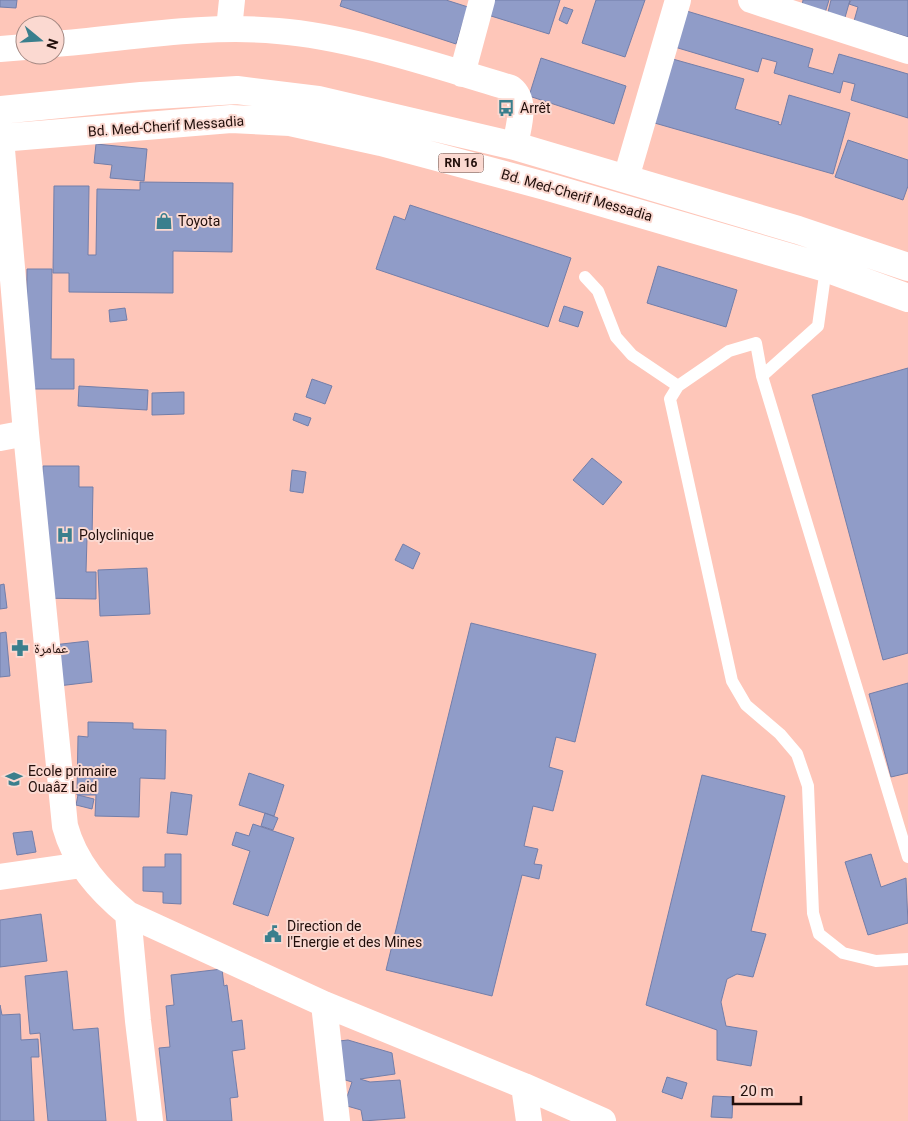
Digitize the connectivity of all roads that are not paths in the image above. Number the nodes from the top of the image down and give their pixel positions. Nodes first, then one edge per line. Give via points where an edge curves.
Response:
1 (232, 0) edge
2 (482, 0) edge
3 (678, 0) edge
4 (751, 0) edge
5 (229, 29) junction
6 (65, 43) edge
7 (15, 48) edge
8 (0, 49) edge
9 (908, 51) edge
10 (462, 74) junction
11 (0, 110) edge
12 (1, 138) edge
13 (514, 146) junction
14 (626, 178) junction
15 (3, 188) edge
16 (908, 267) edge
17 (826, 268) junction
18 (585, 277) dead end
19 (908, 298) edge
20 (762, 376) junction
21 (678, 386) junction
22 (26, 433) junction
23 (0, 438) edge
24 (908, 857) edge
25 (82, 865) junction
26 (0, 877) edge
27 (128, 914) junction
28 (908, 959) edge
29 (324, 1004) junction
30 (524, 1086) junction
31 (332, 1120) edge
32 (150, 1121) edge
33 (529, 1121) edge
34 (603, 1121) edge

1 - 5 street
2 - 10 street
3 - 14 street
4 - 9 street
5 - 6 street
5 - 10 street via 279,31 347,43
7 - 8 street
10 - 13 street via 517,92 521,117
11 - 13 highway, Bd. Med-Cherif Messadia / RN 16 via 237,90 318,100
12 - 15 street
12 - 17 highway, Bd. Med-Cherif Messadia / RN 16 via 231,119 290,122 381,142 545,186
13 - 14 highway, Bd. Med-Cherif Messadia / RN 16
14 - 16 highway, Bd. Med-Cherif Messadia / RN 16
15 - 22 street
17 - 19 highway, Bd. Med-Cherif Messadia / RN 16
17 - 20 lane via 818,326
18 - 21 lane via 598,291 616,337 632,355
20 - 21 lane via 756,343 729,351
20 - 24 lane
21 - 28 lane via 670,399 672,415 732,681 746,706 780,734 797,754 808,786 813,913 819,934 843,953 876,961
22 - 23 street
22 - 25 street via 65,826 70,846
25 - 26 street
25 - 27 street via 109,898
27 - 29 street
27 - 32 street
29 - 30 street
29 - 31 street
30 - 33 street
30 - 34 street

